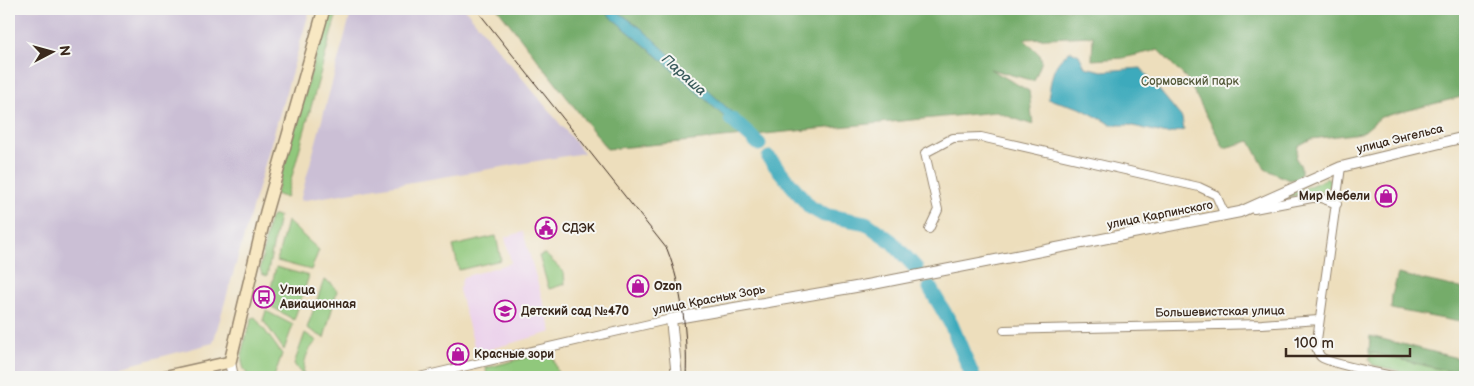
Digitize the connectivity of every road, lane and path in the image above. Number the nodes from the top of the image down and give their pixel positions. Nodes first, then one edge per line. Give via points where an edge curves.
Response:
1 (324, 9) edge
2 (1465, 136) edge
3 (1341, 167) junction
4 (1336, 204) junction
5 (1240, 212) junction
6 (1225, 215) junction
7 (929, 229) dead end
8 (976, 264) joint
9 (671, 319) junction
10 (1319, 320) junction
11 (1004, 330) dead end
12 (230, 362) junction
13 (163, 377) edge
14 (232, 377) edge
15 (419, 377) edge
16 (677, 377) edge
17 (1398, 377) edge

1 - 12 main road via 266,212
2 - 3 street, улица Энгельса
3 - 4 street
3 - 5 street, улица Карпинского
4 - 5 street via 1312,198
4 - 10 street
5 - 6 street, улица Карпинского
6 - 7 street via 1216,195 1199,187 980,137 953,138 924,153 938,210
6 - 8 street, улица Карпинского
8 - 9 street, улица Красных Зорь
9 - 15 street, улица Красных Зорь
9 - 16 street
10 - 11 street, Большевистская улица
10 - 17 street via 1316,347 1320,357
12 - 13 main road
12 - 14 street

